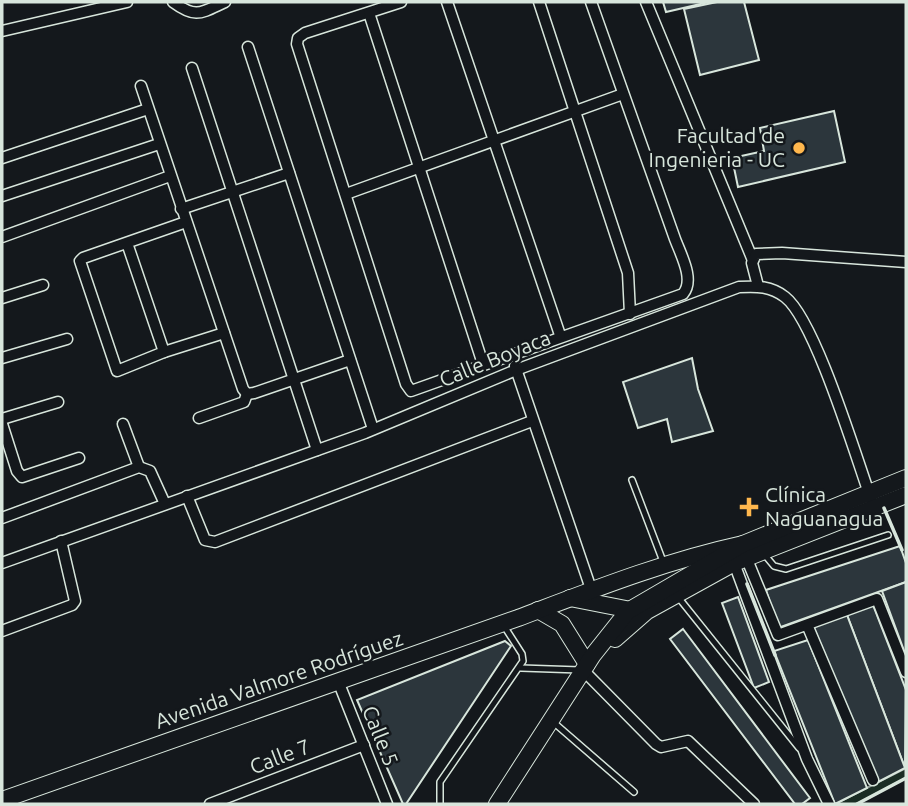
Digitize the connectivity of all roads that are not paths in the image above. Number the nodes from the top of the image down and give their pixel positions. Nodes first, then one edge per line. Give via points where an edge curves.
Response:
1 (127, 2) edge
2 (173, 2) edge
3 (225, 2) edge
4 (401, 2) edge
5 (447, 2) edge
6 (539, 2) edge
7 (591, 2) edge
8 (646, 2) edge
9 (369, 13) junction
10 (2, 31) edge
11 (248, 47) dead end
12 (192, 68) dead end
13 (141, 86) dead end
14 (622, 94) junction
15 (148, 109) junction
16 (572, 110) junction
17 (494, 139) junction
18 (159, 144) junction
19 (2, 158) edge
20 (419, 167) junction
21 (289, 173) junction
22 (170, 176) junction
23 (232, 192) junction
24 (345, 194) junction
25 (2, 196) edge
26 (181, 209) junction
27 (186, 222) junction
28 (2, 237) edge
29 (127, 243) junction
30 (752, 258) junction
31 (906, 262) edge
32 (43, 285) dead end
33 (758, 285) junction
34 (2, 298) edge
35 (630, 314) junction
36 (224, 333) junction
37 (560, 335) junction
38 (67, 339) dead end
39 (164, 352) junction
40 (511, 355) junction
41 (2, 358) edge
42 (350, 360) junction
43 (483, 364) junction
44 (516, 370) junction
45 (294, 380) junction
46 (247, 394) junction
47 (58, 402) dead end
48 (200, 418) dead end
49 (532, 421) junction
50 (2, 422) edge
51 (123, 424) dead end
52 (373, 429) junction
53 (317, 450) junction
54 (79, 458) dead end
55 (139, 467) junction
56 (906, 478) edge
57 (632, 480) dead end
58 (906, 495) edge
59 (187, 496) junction
60 (872, 501) junction
61 (165, 504) junction
62 (2, 518) edge
63 (888, 535) dead end
64 (61, 541) junction
65 (762, 552) junction
66 (741, 555) junction
67 (2, 563) edge
68 (664, 564) junction
69 (624, 578) junction
70 (591, 589) junction
71 (677, 595) junction
72 (570, 598) junction
73 (654, 603) junction
74 (538, 610) junction
75 (628, 611) junction
76 (502, 623) junction
77 (808, 627) junction
78 (2, 631) edge
79 (588, 663) junction
80 (521, 668) junction
81 (906, 672) edge
82 (338, 681) junction
83 (551, 720) junction
84 (364, 745) junction
85 (807, 759) junction
86 (873, 780) dead end
87 (634, 792) dead end
88 (2, 800) edge
89 (210, 804) edge
90 (387, 804) edge
91 (440, 804) edge
92 (497, 804) edge
93 (754, 804) edge
94 (829, 804) edge

1 - 10 street
2 - 3 street via 196,14
4 - 9 street
5 - 17 street
6 - 16 street
7 - 14 street
8 - 30 street
9 - 20 street
9 - 24 street via 305,33 297,44
11 - 21 street
12 - 23 street
13 - 15 street
14 - 16 street
14 - 35 street via 689,281 683,294
15 - 18 street
15 - 19 street
16 - 17 street
16 - 35 street via 628,274
17 - 20 street
17 - 37 street
18 - 22 street
18 - 25 street
20 - 24 street
20 - 43 street
21 - 23 street
21 - 42 street
22 - 26 street
22 - 28 street
23 - 26 street
23 - 45 street
24 - 43 street via 411,391
26 - 27 street
27 - 29 street
27 - 36 street
29 - 39 street
29 - 39 street via 80,261 111,355 117,371
30 - 31 street via 782,253
30 - 33 street
32 - 34 street
33 - 44 street, Calle Boyaca via 739,287
33 - 60 street via 787,298 806,326
35 - 37 street
36 - 39 street
36 - 46 street
37 - 40 street
38 - 41 street
40 - 43 street
40 - 44 street
42 - 45 street
42 - 52 street
44 - 49 street
44 - 52 street, Calle Boyaca
45 - 46 street
45 - 53 street
46 - 48 street via 244,402
47 - 50 street
49 - 59 street via 215,542 205,540
49 - 70 street
50 - 54 street via 22,477
51 - 55 street
52 - 53 street, Calle Boyaca
53 - 59 street, Calle Boyaca
55 - 61 street via 150,471
55 - 62 street
56 - 60 street
57 - 68 lane
58 - 60 street
59 - 61 street, Calle Boyaca
60 - 65 street
60 - 66 street
61 - 64 street, Calle Boyaca
63 - 65 lane via 786,569 774,566
64 - 67 street, Calle Boyaca
64 - 78 street via 75,601
65 - 66 street
66 - 68 street, Avenida Valmore Rodríguez
66 - 71 street
66 - 73 street
66 - 77 street via 778,635
66 - 85 street
68 - 69 street, Avenida Valmore Rodríguez
69 - 70 street, Avenida Valmore Rodríguez
69 - 73 street via 643,584
70 - 72 street, Avenida Valmore Rodríguez
71 - 73 street
71 - 85 lane
72 - 74 street, Avenida Valmore Rodríguez
72 - 75 street
73 - 75 street
73 - 79 street
74 - 76 street, Avenida Valmore Rodríguez
74 - 79 street via 562,624
75 - 79 street
76 - 80 lane via 522,654
76 - 82 street, Avenida Valmore Rodríguez
77 - 81 street via 877,599
77 - 86 street
79 - 80 lane
79 - 83 street
79 - 93 street via 656,744 661,747 688,740
80 - 91 lane via 440,782
82 - 84 street, Calle 5
82 - 88 street, Avenida Valmore Rodríguez
83 - 87 lane
83 - 92 street
84 - 89 street, Calle 7
84 - 90 street, Calle 5
85 - 94 street

